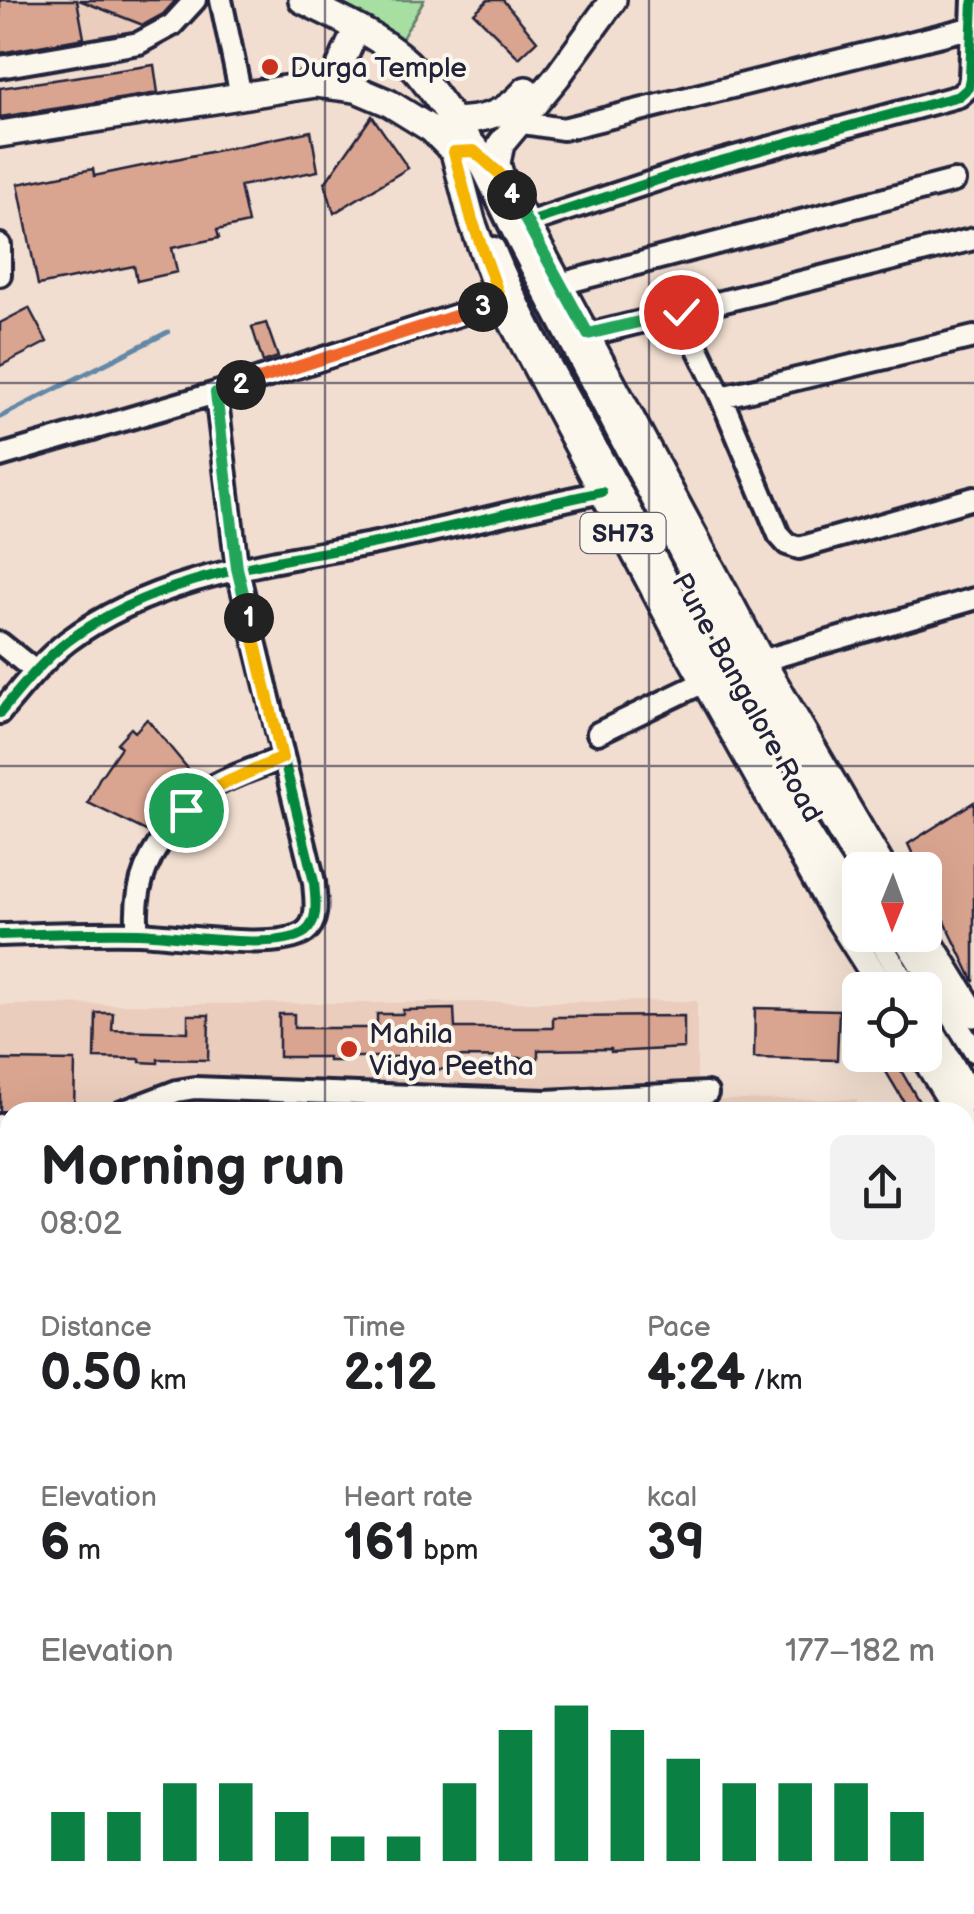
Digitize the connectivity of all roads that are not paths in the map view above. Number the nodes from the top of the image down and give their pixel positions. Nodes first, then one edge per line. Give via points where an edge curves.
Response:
1 (195, 0) edge
2 (222, 0) edge
3 (302, 0) edge
4 (592, 0) edge
5 (614, 0) edge
6 (973, 0) edge
7 (356, 28) junction
8 (970, 28) junction
9 (0, 68) edge
10 (316, 84) junction
11 (241, 96) junction
12 (523, 109) junction
13 (452, 121) junction
14 (0, 134) edge
15 (464, 151) junction
16 (500, 174) junction
17 (954, 181) dead end
18 (528, 223) junction
19 (974, 239) edge
20 (0, 245) edge
21 (0, 275) edge
22 (560, 284) junction
23 (501, 301) junction
24 (681, 312) junction
25 (588, 334) junction
26 (974, 336) edge
27 (216, 393) junction
28 (721, 397) junction
29 (0, 456) edge
30 (602, 492) junction
31 (974, 498) edge
32 (237, 568) junction
33 (974, 599) edge
34 (0, 644) edge
35 (761, 661) junction
36 (35, 671) junction
37 (704, 682) junction
38 (0, 713) edge
39 (598, 733) dead end
40 (282, 758) junction
41 (850, 852) edge
42 (873, 852) edge
43 (842, 885) edge
44 (138, 933) junction
45 (0, 934) edge
46 (912, 952) edge
47 (936, 952) edge
48 (873, 972) edge
49 (974, 1014) edge
50 (942, 1045) edge
51 (974, 1052) edge
52 (933, 1072) edge
53 (708, 1093) dead end
54 (974, 1100) edge
55 (148, 1102) edge
56 (952, 1102) edge

1 - 9 street via 172,25 139,44
2 - 11 street
3 - 7 main road, SH73
4 - 12 main road
5 - 12 main road via 557,78
6 - 8 street
7 - 10 main road via 336,75
7 - 13 main road, Pune Bangalore Road / SH73 via 414,69
8 - 12 street via 563,129
8 - 18 street via 970,78 959,96 691,169
10 - 11 main road, Pune Bangalore Road / SH73
10 - 15 main road, Pune Bangalore Road / SH73 via 356,88
11 - 14 main road, Pune Bangalore Road / SH73
12 - 13 main road
12 - 15 main road
12 - 16 main road via 497,153
13 - 15 main road, Pune Bangalore Road / SH73
15 - 16 main road, Pune Bangalore Road / SH73
15 - 23 main road, Pune Bangalore Road / SH73 via 472,220
15 - 41 street via 727,642
15 - 43 street via 526,320 738,713
16 - 18 main road, Pune Bangalore Road / SH73
17 - 22 street
18 - 22 main road, Pune Bangalore Road / SH73
19 - 24 street
20 - 21 street
22 - 25 main road, Pune Bangalore Road / SH73
23 - 27 street
23 - 30 main road, Pune Bangalore Road / SH73
24 - 25 street
24 - 28 street
25 - 35 main road, Pune Bangalore Road / SH73
26 - 28 street
27 - 29 street
27 - 32 street
28 - 31 street via 778,536 788,544 800,548
30 - 32 street
30 - 37 main road, Pune Bangalore Road / SH73
32 - 36 street via 122,608
32 - 40 street
33 - 35 street
34 - 36 street
35 - 42 main road, Pune Bangalore Road / SH73
36 - 38 street
37 - 39 street
37 - 48 main road, Pune Bangalore Road / SH73
40 - 44 street via 204,792 168,830 139,886
40 - 44 street via 314,882 316,912 309,929 292,939 266,941
44 - 45 street
46 - 51 street
47 - 49 main road
50 - 54 street
52 - 56 main road
53 - 55 street via 546,1101 195,1088

